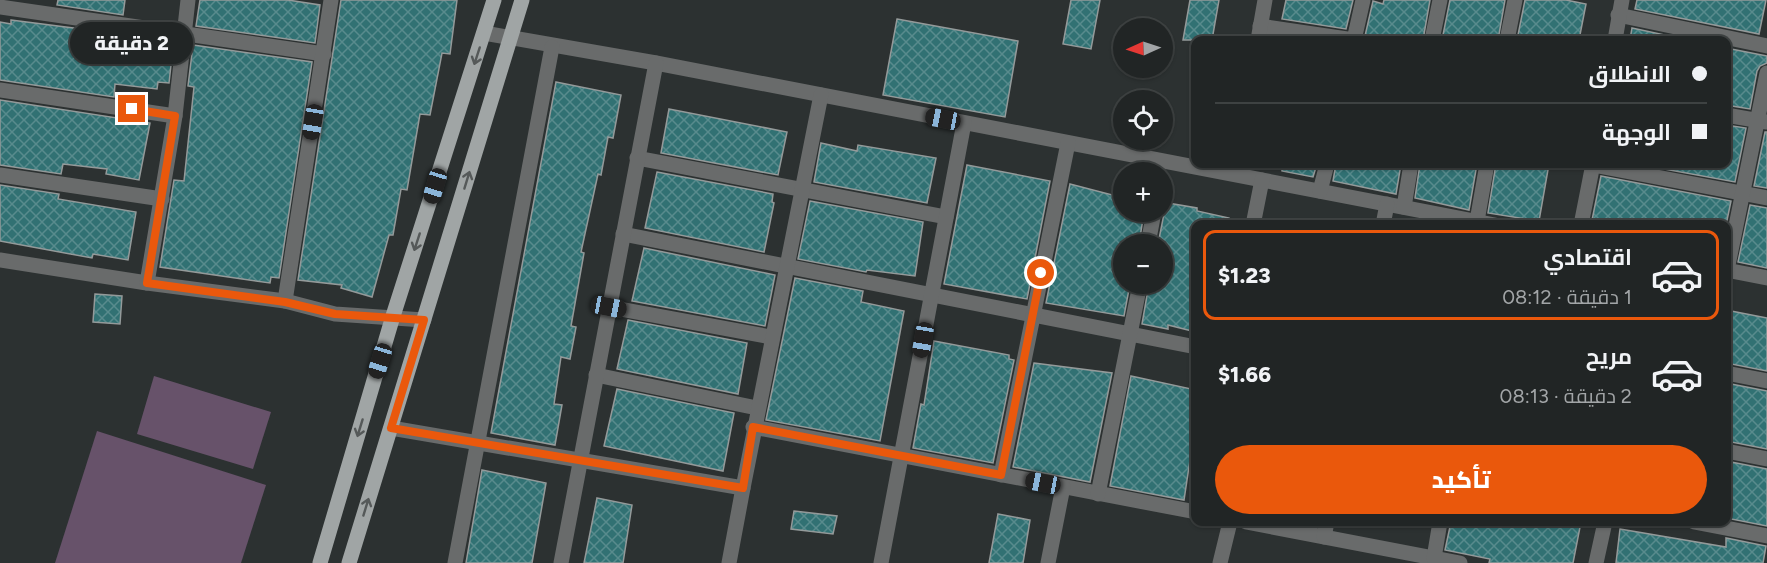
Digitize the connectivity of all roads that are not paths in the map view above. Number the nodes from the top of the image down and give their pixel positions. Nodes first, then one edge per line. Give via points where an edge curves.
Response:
1 (188, 0) edge
2 (331, 0) edge
3 (494, 0) edge
4 (522, 0) edge
5 (1265, 0) edge
6 (1363, 0) edge
7 (1440, 0) edge
8 (1515, 0) edge
9 (0, 7) edge
10 (1620, 8) edge
11 (484, 33) junction
12 (1259, 33) edge
13 (183, 35) junction
14 (1300, 36) edge
15 (1355, 36) edge
16 (1433, 36) edge
17 (1508, 36) edge
18 (1616, 36) edge
19 (1728, 36) edge
20 (1731, 37) edge
21 (510, 38) junction
22 (1767, 46) edge
23 (552, 47) junction
24 (324, 54) junction
25 (656, 63) junction
26 (1767, 73) edge
27 (0, 90) edge
28 (821, 95) junction
29 (175, 116) junction
30 (1731, 116) edge
31 (1762, 122) edge
32 (964, 123) junction
33 (1068, 143) junction
34 (637, 158) junction
35 (1142, 162) edge
36 (1173, 167) edge
37 (1191, 168) edge
38 (1198, 168) edge
39 (1326, 168) edge
40 (1410, 168) edge
41 (1485, 168) edge
42 (1592, 168) edge
43 (1614, 168) edge
44 (1234, 169) edge
45 (0, 175) edge
46 (1262, 180) junction
47 (803, 191) junction
48 (1320, 191) junction
49 (1744, 193) junction
50 (1767, 198) edge
51 (162, 199) junction
52 (1387, 204) junction
53 (1404, 207) junction
54 (946, 217) junction
55 (1254, 220) edge
56 (1384, 220) edge
57 (1472, 220) edge
58 (1477, 220) edge
59 (1582, 220) edge
60 (623, 234) junction
61 (1731, 252) edge
62 (0, 260) edge
63 (786, 267) junction
64 (1731, 271) edge
65 (1767, 278) edge
66 (147, 283) junction
67 (931, 294) junction
68 (1138, 294) edge
69 (285, 302) junction
70 (609, 307) junction
71 (393, 316) junction
72 (1032, 316) junction
73 (424, 320) junction
74 (1131, 336) junction
75 (771, 337) junction
76 (1191, 346) edge
77 (1731, 374) edge
78 (596, 375) junction
79 (1767, 381) edge
80 (757, 408) junction
81 (753, 427) junction
82 (391, 428) junction
83 (477, 444) junction
84 (1731, 452) edge
85 (902, 455) junction
86 (1767, 459) edge
87 (580, 461) junction
88 (1001, 475) junction
89 (1063, 487) junction
90 (743, 488) junction
91 (1098, 494) junction
92 (1191, 508) edge
93 (1229, 526) edge
94 (1286, 526) edge
95 (1439, 526) edge
96 (1604, 526) edge
97 (1715, 526) edge
98 (1326, 530) edge
99 (1767, 536) edge
100 (1395, 557) edge
101 (1434, 558) junction
102 (320, 563) edge
103 (349, 563) edge
104 (455, 563) edge
105 (561, 563) edge
106 (729, 563) edge
107 (881, 563) edge
108 (1047, 563) edge
109 (1220, 563) edge
110 (1460, 563) edge
111 (1596, 563) edge

1 - 13 street
2 - 24 street
3 - 11 main road
4 - 21 main road
5 - 12 street
6 - 15 street
7 - 16 street
8 - 17 street
9 - 13 street
10 - 18 street
10 - 19 street
11 - 21 street
11 -> 71 main road
12 - 14 street
13 - 24 street
13 - 29 street
20 - 22 street
21 - 23 street
73 -> 21 main road
23 - 25 street
23 - 83 street
24 - 69 street
25 - 28 street
25 - 34 street
26 - 31 street
27 - 29 street
28 - 32 street
28 - 47 street
29 - 51 street
30 - 31 street
31 - 49 street
32 - 33 street
32 - 54 street
33 - 35 street
33 - 72 street
34 - 47 street
34 - 60 street
36 - 37 street
38 - 44 street
39 - 48 street
40 - 53 street
41 - 58 street
42 - 59 street
43 - 49 street
44 - 46 street
45 - 51 street
46 - 48 street
46 - 55 street
47 - 54 street
47 - 63 street
48 - 52 street
49 - 50 street
49 - 61 street
51 - 66 street
52 - 53 street
52 - 56 street
53 - 57 street
54 - 67 street
60 - 63 street
60 - 70 street
62 - 66 street
63 - 67 street
63 - 75 street
64 - 65 street
66 - 69 street
67 - 72 street
67 - 85 street
68 - 74 street
69 - 71 street via 335,314
70 - 75 street
70 - 78 street
71 - 73 street
71 -> 102 main road
72 - 74 street
72 - 88 street
73 - 82 main road
74 - 76 street
74 - 91 street
75 - 80 street
77 - 79 street
78 - 80 street
78 - 87 street
80 - 81 street
81 - 85 street
81 - 90 street
82 - 83 street
103 -> 82 main road
83 - 87 street
83 - 104 street
84 - 86 street
85 - 88 street
85 - 107 street
87 - 90 street
87 - 105 street
88 - 89 street
89 - 91 street
89 - 108 street
90 - 106 street
91 - 92 street
93 - 109 street
94 - 98 street
95 - 101 street
96 - 111 street
97 - 99 street
98 - 100 street
100 - 101 street
101 - 110 street

